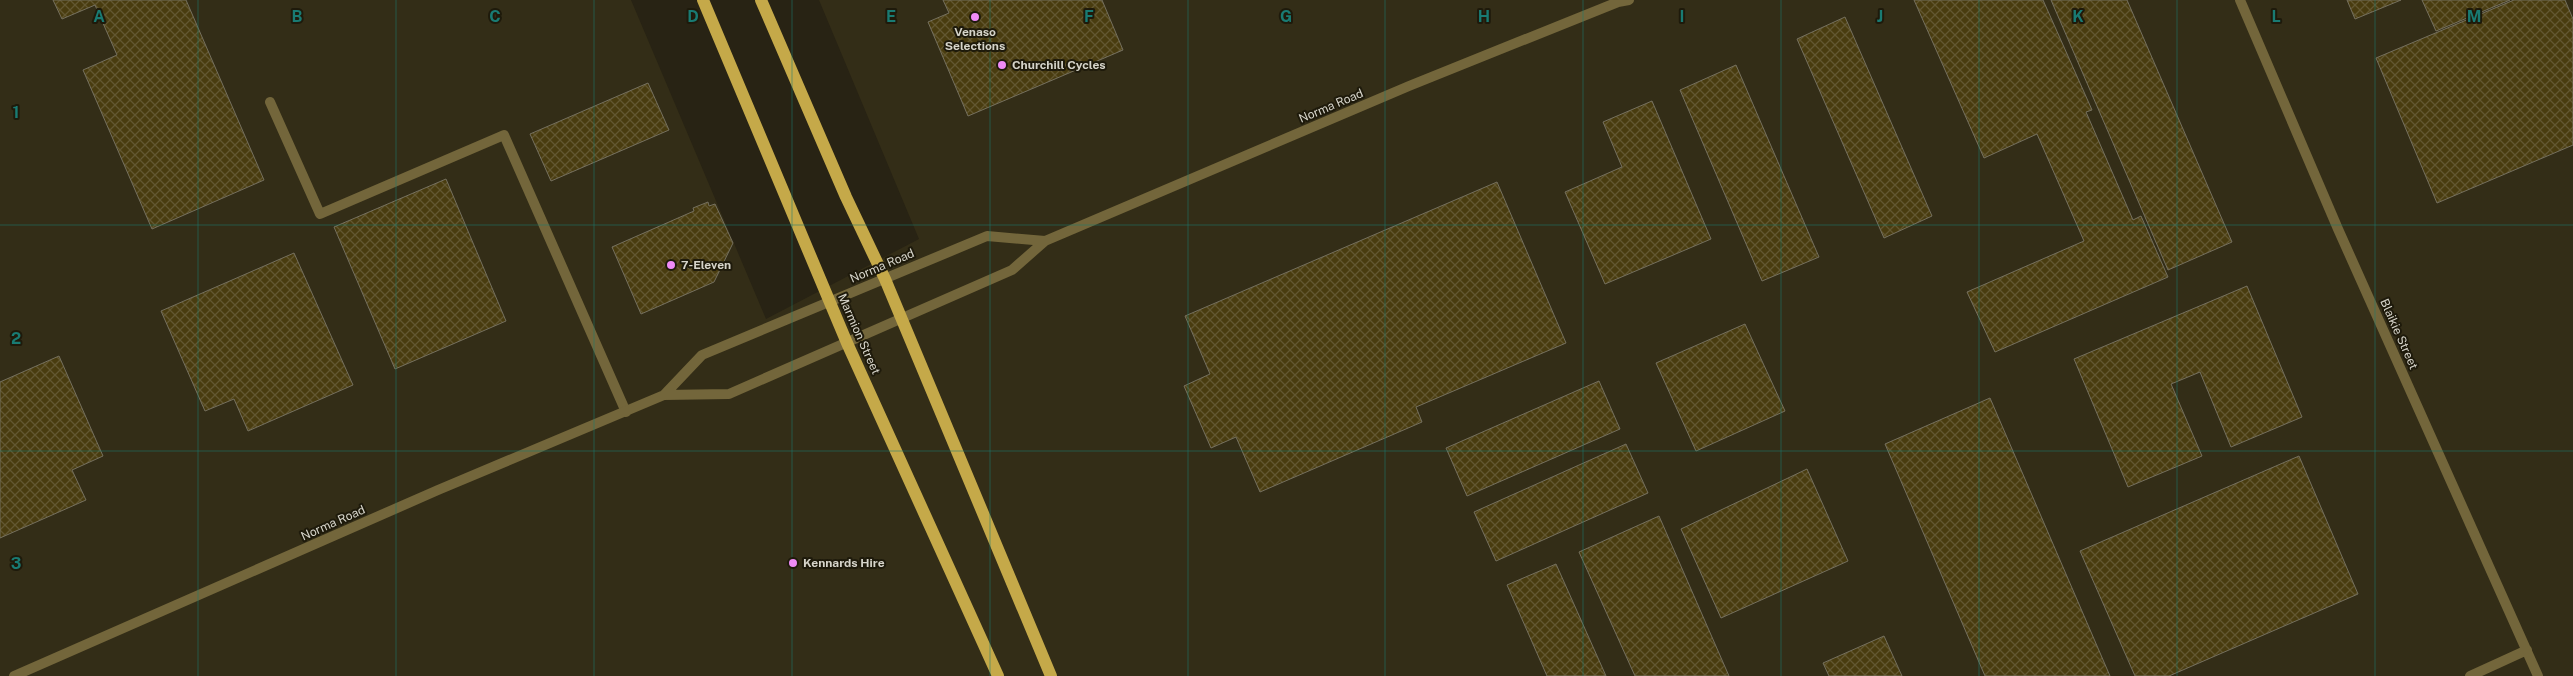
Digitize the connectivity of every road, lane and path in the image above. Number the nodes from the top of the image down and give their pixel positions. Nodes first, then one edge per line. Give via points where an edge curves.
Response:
1 (703, 0) edge
2 (761, 0) edge
3 (1629, 0) edge
4 (2240, 0) edge
5 (270, 102) dead end
6 (1045, 241) junction
7 (885, 278) junction
8 (830, 301) junction
9 (902, 318) junction
10 (847, 343) junction
11 (664, 396) junction
12 (626, 412) junction
13 (2527, 650) junction
14 (14, 676) edge
15 (998, 676) edge
16 (1052, 676) edge
17 (2470, 676) edge
18 (2538, 676) edge

1 - 8 main road, Marmion Street
2 - 7 main road via 846,197
3 - 6 street, Norma Road via 1409,86
4 - 13 street, Blaikie Street via 2338,229
5 - 12 street via 320,214 504,135
6 - 7 street, Norma Road via 987,236
6 - 9 street, Norma Road via 1012,270
7 - 8 street, Norma Road
7 - 9 main road
8 - 10 main road, Marmion Street
8 - 11 street, Norma Road via 702,355
9 - 10 street, Norma Road
9 - 16 main road
10 - 11 street, Norma Road via 730,394
10 - 15 main road, Marmion Street
11 - 12 street, Norma Road
12 - 14 street, Norma Road via 438,490
13 - 17 street
13 - 18 street, Blaikie Street

